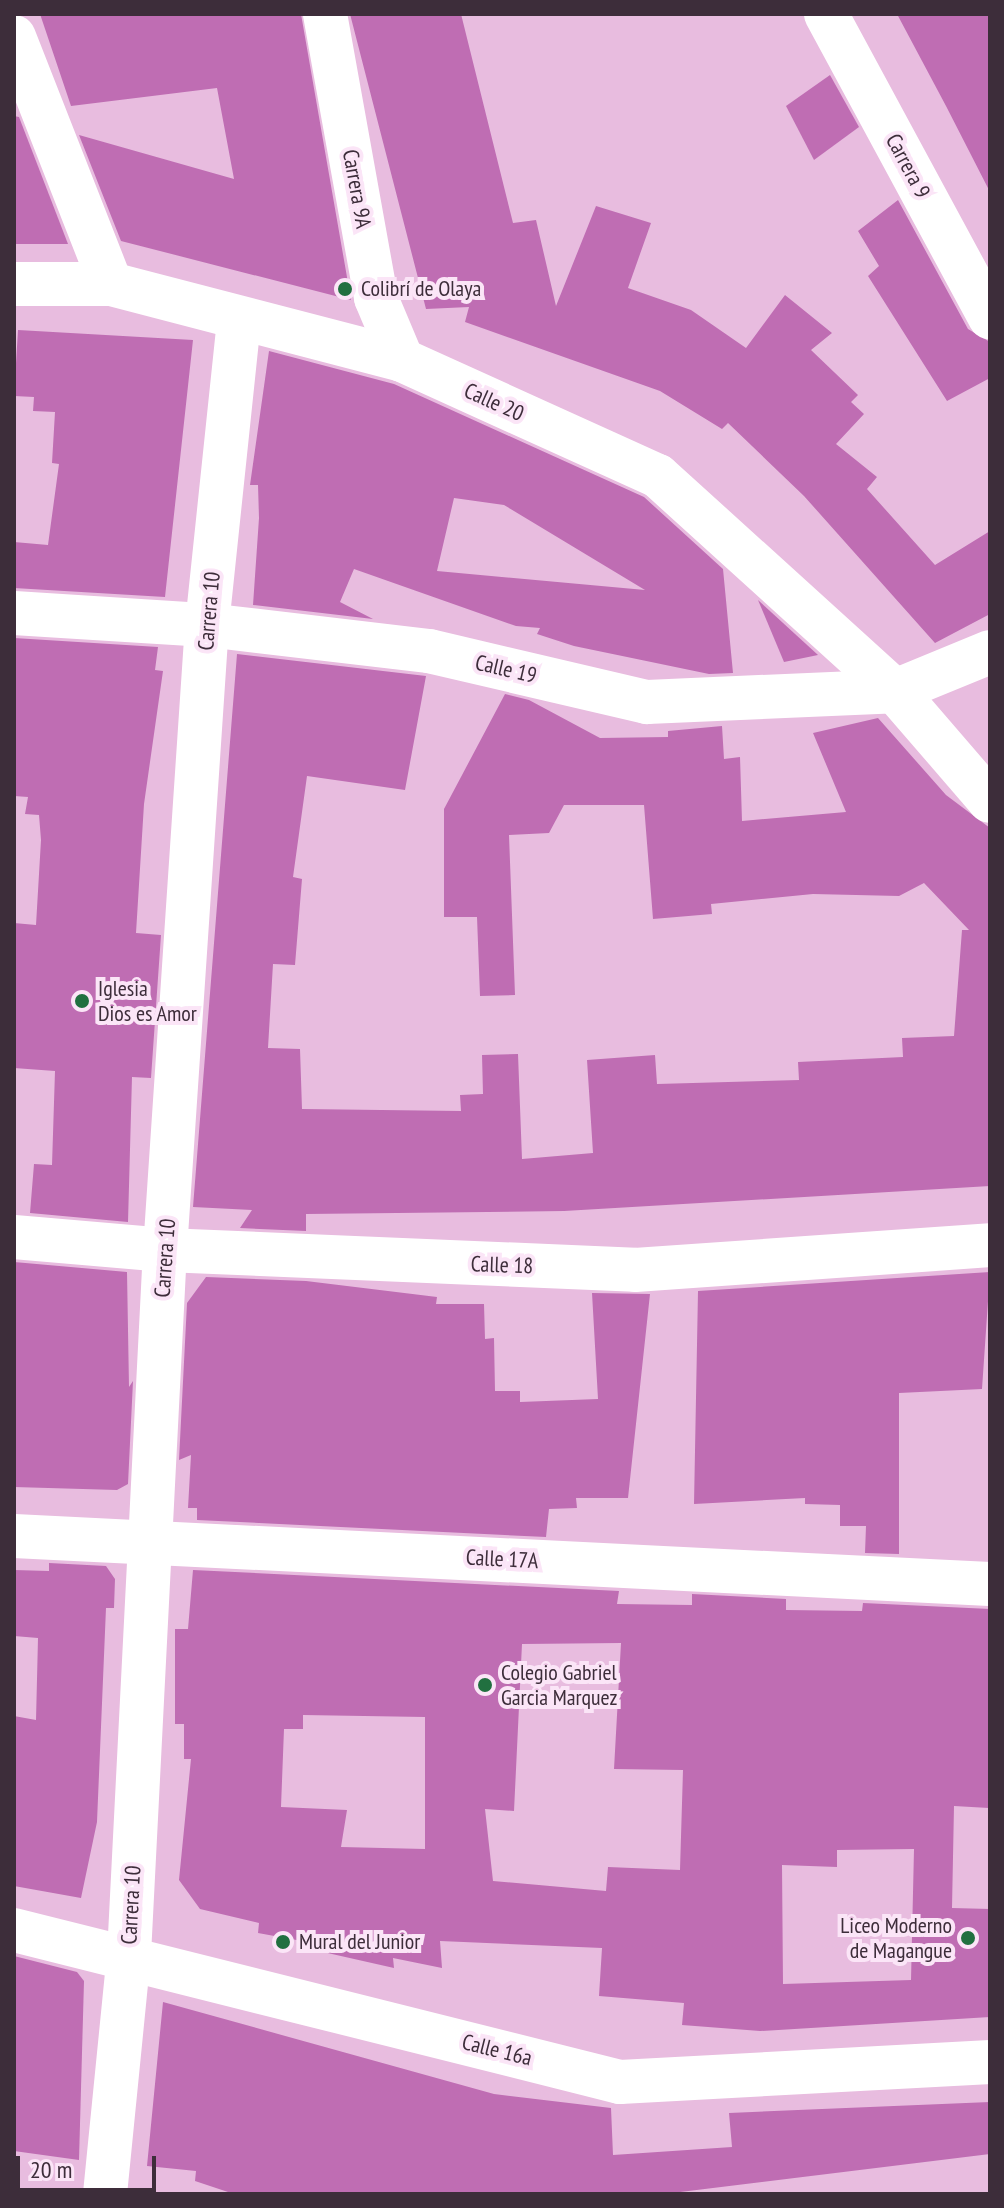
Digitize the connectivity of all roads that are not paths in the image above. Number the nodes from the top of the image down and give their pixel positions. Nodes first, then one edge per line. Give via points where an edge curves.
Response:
1 (325, 14) edge
2 (826, 14) edge
3 (14, 37) edge
4 (14, 284) edge
5 (111, 284) junction
6 (990, 317) edge
7 (239, 322) junction
8 (402, 360) junction
9 (14, 613) edge
10 (207, 625) junction
11 (990, 652) edge
12 (895, 691) junction
13 (990, 801) edge
14 (14, 1237) edge
15 (990, 1245) edge
16 (165, 1250) junction
17 (14, 1536) edge
18 (148, 1540) junction
19 (990, 1584) edge
20 (14, 1930) edge
21 (129, 1955) junction
22 (990, 2062) edge
23 (105, 2194) edge

1 - 8 street, Carrera 9A via 376,298
2 - 6 street, Carrera 9
3 - 5 street
4 - 5 street, Calle 20
5 - 7 street, Calle 20
7 - 8 street, Calle 20
7 - 10 street, Carrera 10
8 - 12 street, Calle 20 via 658,476
9 - 10 street, Calle 19
10 - 12 street, Calle 19 via 429,651 647,702
10 - 16 street, Carrera 10
11 - 12 street, Calle 19
12 - 13 street, Calle 20
14 - 16 street, Calle 18
15 - 16 street, Calle 18 via 635,1270
16 - 18 street, Carrera 10
17 - 18 street, Calle 17A
18 - 19 street, Calle 17A
18 - 21 street, Carrera 10
20 - 21 street, Calle 16a
21 - 22 street, Calle 16a via 620,2082
21 - 23 street, Carrera 10

